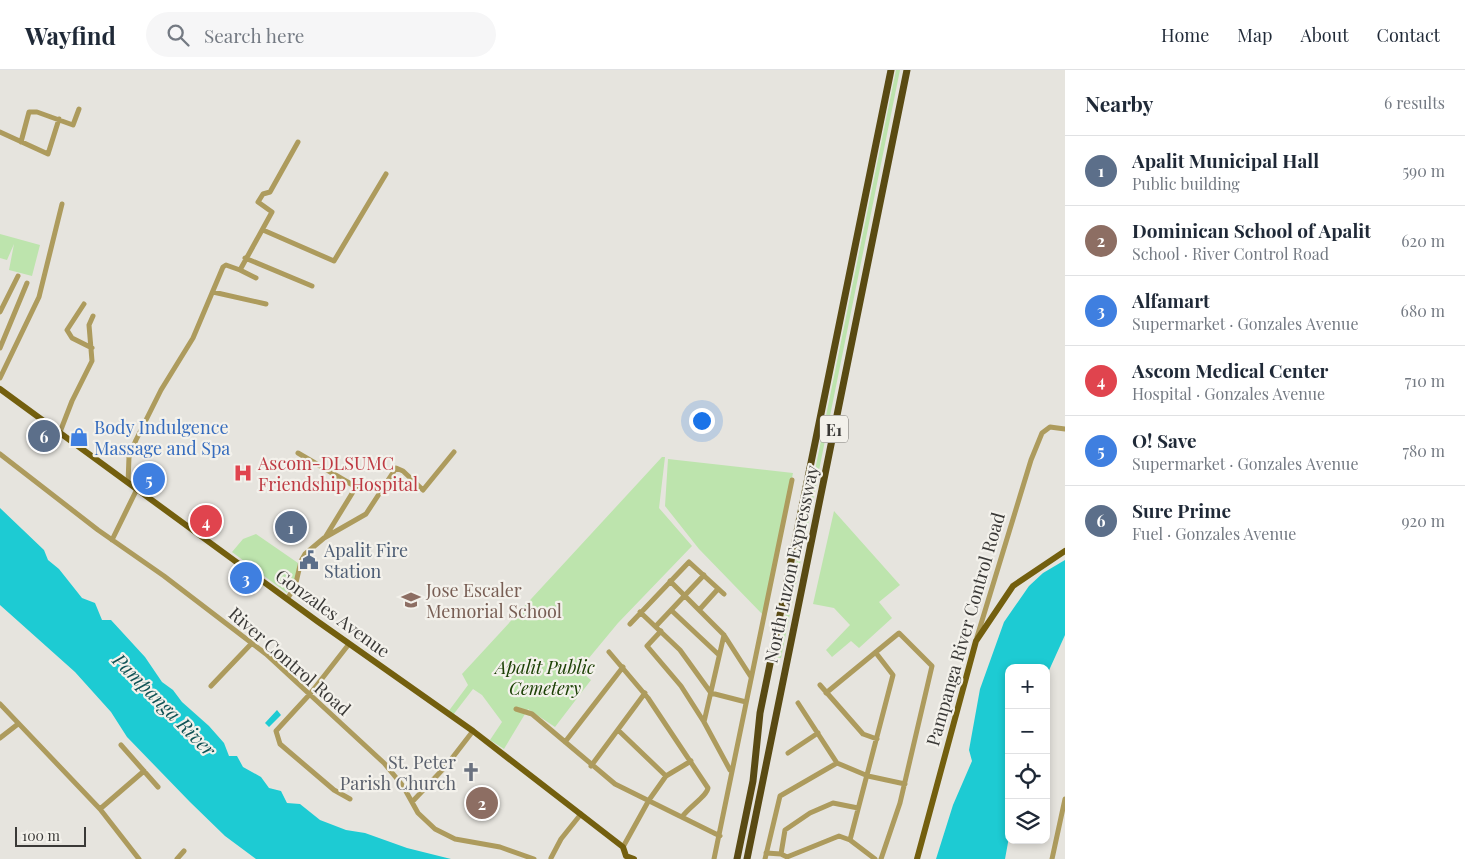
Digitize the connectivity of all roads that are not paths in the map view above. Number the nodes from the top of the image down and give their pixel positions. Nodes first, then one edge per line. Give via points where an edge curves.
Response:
1 (891, 70) edge
2 (907, 70) edge
3 (79, 109) dead end
4 (60, 119) junction
5 (0, 132) edge
6 (21, 142) junction
7 (298, 142) dead end
8 (386, 174) dead end
9 (62, 204) dead end
10 (263, 230) junction
11 (245, 258) junction
12 (240, 270) junction
13 (18, 276) dead end
14 (256, 278) dead end
15 (27, 283) dead end
16 (312, 286) dead end
17 (214, 292) junction
18 (84, 304) dead end
19 (266, 304) dead end
20 (0, 312) edge
21 (93, 316) dead end
22 (0, 348) edge
23 (92, 348) junction
24 (0, 378) edge
25 (0, 389) edge
26 (1065, 429) edge
27 (60, 432) junction
28 (454, 452) dead end
29 (298, 453) dead end
30 (0, 454) edge
31 (792, 480) dead end
32 (128, 483) junction
33 (137, 489) junction
34 (324, 538) junction
35 (112, 540) junction
36 (1065, 551) edge
37 (704, 575) junction
38 (670, 581) junction
39 (718, 589) junction
40 (724, 594) dead end
41 (686, 595) junction
42 (287, 599) junction
43 (700, 609) junction
44 (671, 610) junction
45 (640, 612) junction
46 (630, 624) dead end
47 (656, 626) junction
48 (661, 631) junction
49 (724, 635) junction
50 (976, 641) junction
51 (252, 643) junction
52 (349, 644) junction
53 (609, 652) dead end
54 (876, 653) junction
55 (719, 656) junction
56 (623, 667) junction
57 (751, 677) junction
58 (820, 684) dead end
59 (211, 686) dead end
60 (645, 693) junction
61 (711, 693) junction
62 (826, 693) junction
63 (310, 694) junction
64 (746, 702) junction
65 (798, 703) dead end
66 (0, 704) edge
67 (516, 709) dead end
68 (704, 722) junction
69 (18, 724) junction
70 (618, 730) junction
71 (472, 731) junction
72 (818, 733) junction
73 (0, 738) edge
74 (877, 739) junction
75 (565, 742) junction
76 (121, 745) dead end
77 (788, 753) dead end
78 (691, 761) junction
79 (837, 763) junction
80 (591, 766) junction
81 (730, 770) junction
82 (144, 771) junction
83 (666, 776) junction
84 (868, 776) junction
85 (904, 784) junction
86 (158, 787) dead end
87 (350, 799) dead end
88 (1065, 799) edge
89 (649, 800) junction
90 (412, 802) junction
91 (858, 808) junction
92 (100, 809) junction
93 (581, 814) junction
94 (682, 817) junction
95 (720, 836) junction
96 (850, 840) junction
97 (623, 847) junction
98 (184, 851) dead end
99 (781, 854) junction
100 (766, 856) edge
101 (551, 858) dead end
102 (626, 858) edge
103 (139, 859) edge
104 (177, 859) edge
105 (534, 859) edge
106 (634, 859) edge
107 (714, 859) edge
108 (737, 859) edge
109 (747, 859) edge
110 (875, 859) edge
111 (881, 859) edge
112 (917, 859) edge
113 (1052, 859) edge

1 - 108 highway, North Luzon Expressway / E1 via 760,712 753,781
2 - 109 highway, North Luzon Expressway / E1
3 - 4 street via 73,125
4 - 6 street via 29,112
4 - 6 street via 48,154
5 - 6 street
7 - 10 street via 270,192 263,194 258,202 272,212
8 - 10 street via 334,260
9 - 24 street via 41,290
10 - 11 street
11 - 12 street
11 - 16 street
12 - 14 street
12 - 17 street via 226,265
13 - 20 street
15 - 22 street
17 - 19 street
17 - 32 street via 194,338 161,390 136,440 129,457
18 - 23 street via 68,330 72,338
21 - 23 street via 89,324
23 - 27 street via 92,361
25 - 27 main road, Gonzales Avenue
26 - 50 street, Pampanga River Control Road via 1050,427 1042,433
27 - 32 main road, Gonzales Avenue
28 - 34 street via 422,490 396,468 366,514
29 - 34 street via 356,487
30 - 35 street, River Control Road
31 - 57 street
32 - 33 main road, Gonzales Avenue
33 - 35 street
33 - 42 main road, Gonzales Avenue
34 - 42 street via 300,561 295,586
35 - 51 street, River Control Road
36 - 50 main road via 1013,586
37 - 38 street via 689,562
37 - 39 street
37 - 41 street
38 - 41 street
38 - 45 street
39 - 40 street
39 - 43 street
41 - 43 street
41 - 44 street
42 - 52 main road, Gonzales Avenue
43 - 49 street
44 - 47 street
44 - 55 street
45 - 46 street
45 - 47 street
47 - 48 street
48 - 61 street via 680,650
48 - 68 street via 647,646 668,669
49 - 55 street
49 - 57 street
50 - 112 main road, Pampanga River Control Road
51 - 59 street
51 - 63 street, River Control Road
52 - 63 street
52 - 71 main road, Gonzales Avenue
53 - 56 street
54 - 62 street
54 - 74 street via 893,675
54 - 85 street via 900,633 932,669
55 - 61 street
56 - 60 street
56 - 75 street
57 - 64 street
58 - 62 street
60 - 70 street
60 - 78 street
61 - 64 street
61 - 68 street
62 - 74 street via 863,734
63 - 87 street via 276,731 277,739 334,790
63 - 90 street, River Control Road via 384,763
64 - 81 street
65 - 72 street
66 - 69 street
67 - 75 street via 532,714
68 - 81 street
69 - 73 street
69 - 92 street
70 - 80 street
70 - 83 street
71 - 90 street via 446,766
71 - 93 main road, Gonzales Avenue
72 - 77 street
72 - 79 street
74 - 84 street
75 - 80 street
76 - 82 street
78 - 83 street
78 - 94 street via 708,791
79 - 84 street
79 - 100 street via 780,796
80 - 89 street via 615,784
81 - 95 street
82 - 86 street
82 - 92 street
83 - 89 street
84 - 85 street
84 - 91 street
85 - 111 street
88 - 113 street
89 - 94 street
89 - 97 street
90 - 105 street, River Control Road via 418,813 444,834
91 - 96 street
91 - 99 street via 833,803 810,813 785,830
92 - 103 street
93 - 97 main road, Gonzales Avenue
93 - 101 street
94 - 95 street
95 - 107 street
96 - 99 street via 837,836 787,857
96 - 110 street
97 - 102 main road
98 - 104 street
99 - 100 street
102 - 106 main road

